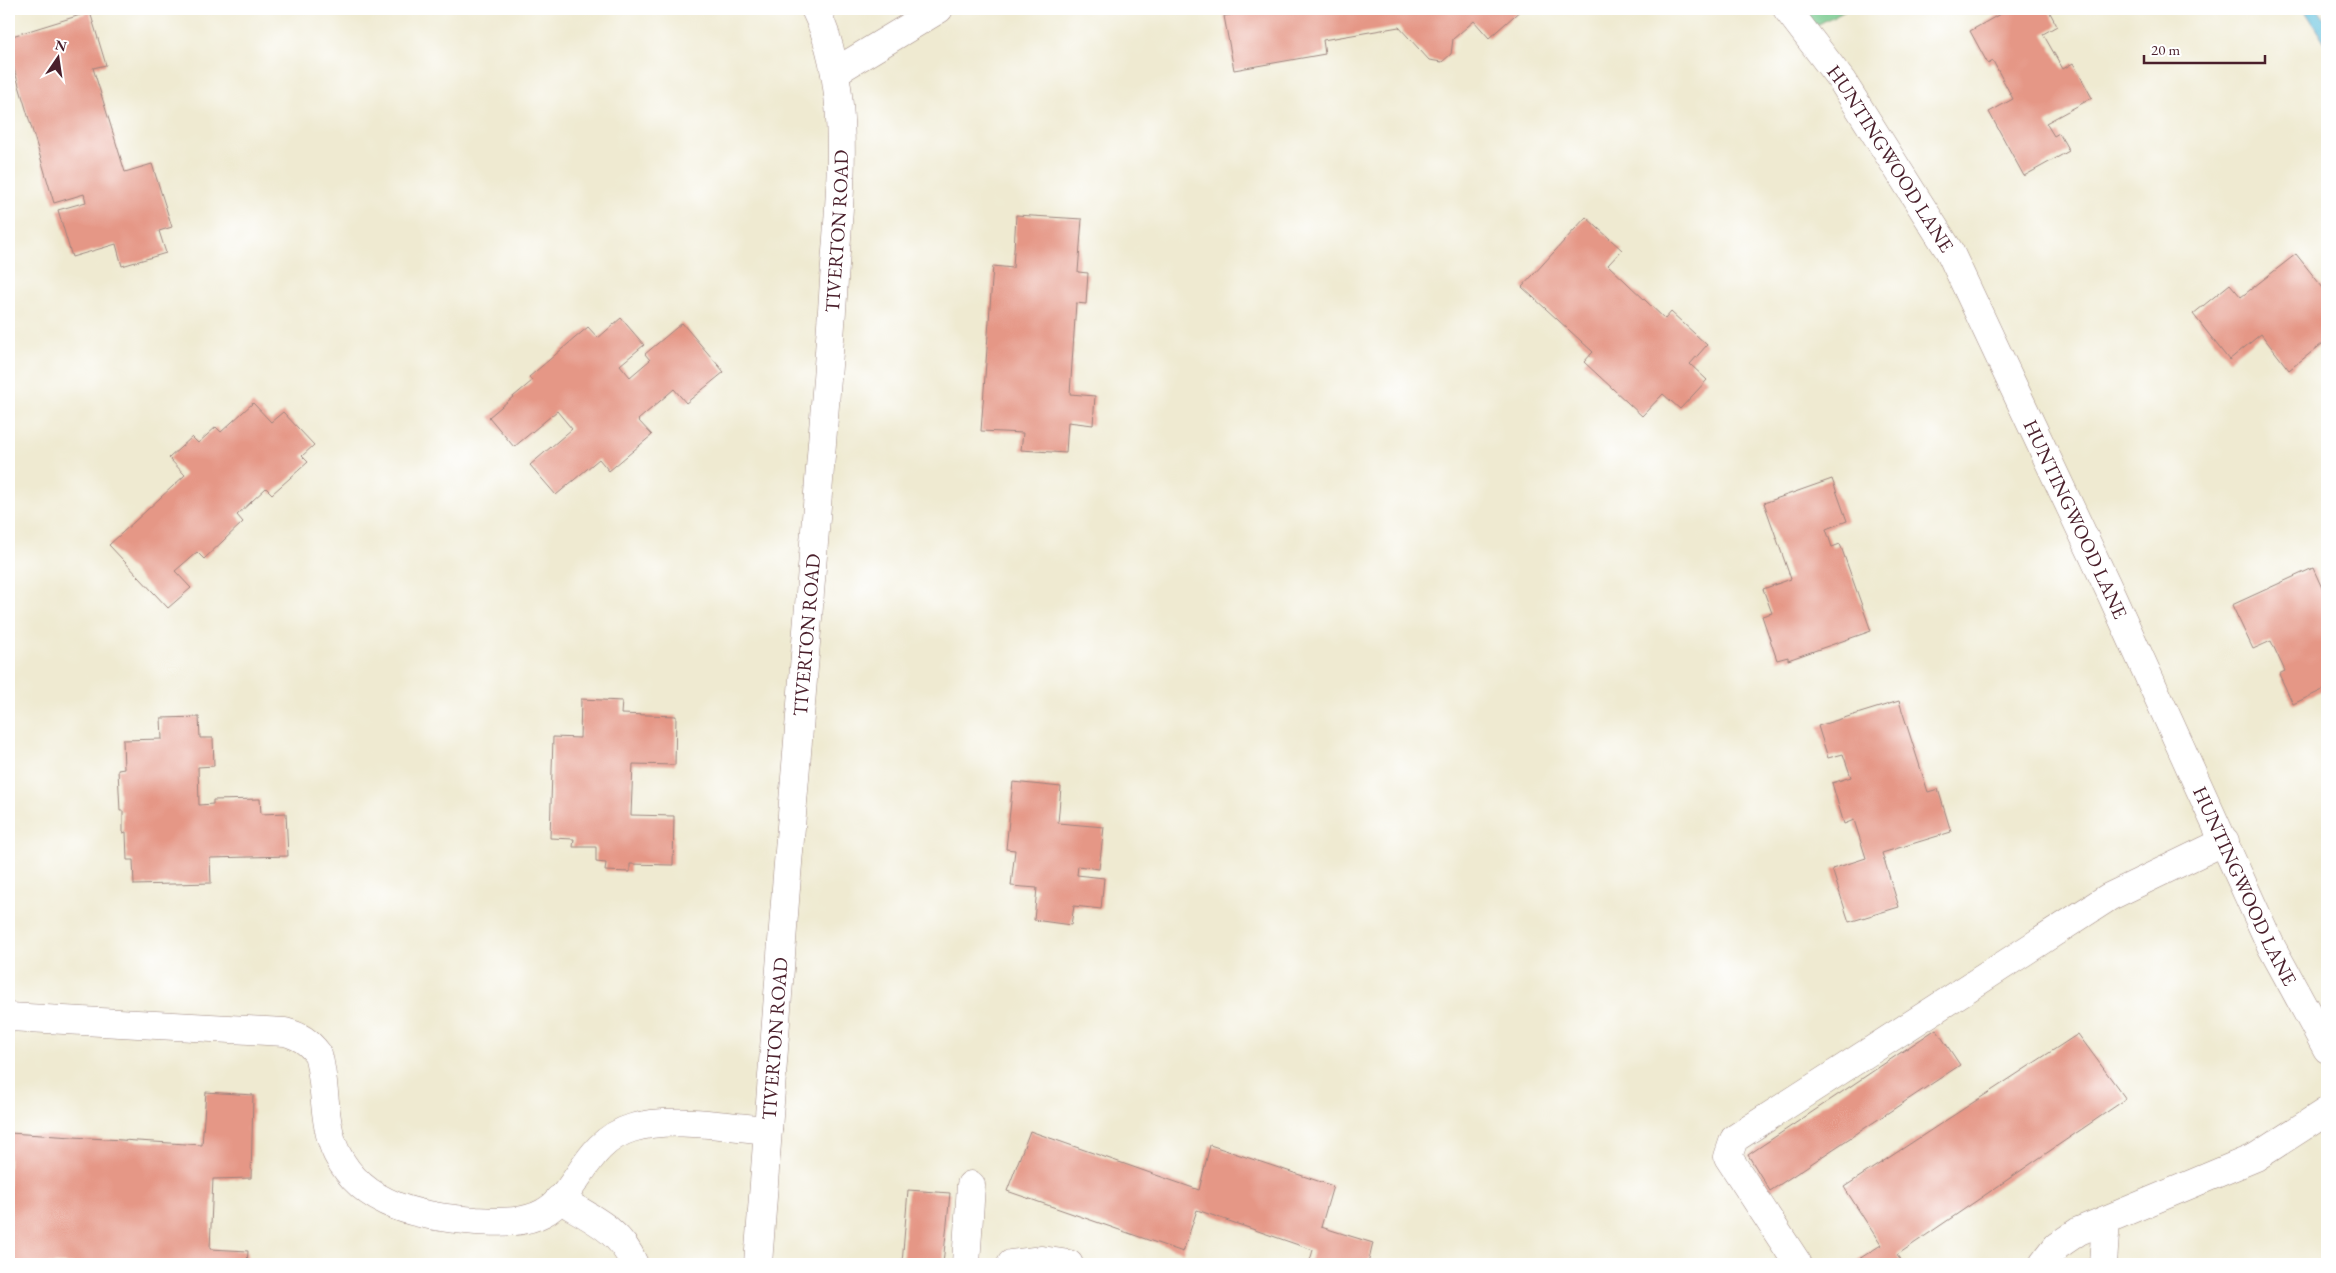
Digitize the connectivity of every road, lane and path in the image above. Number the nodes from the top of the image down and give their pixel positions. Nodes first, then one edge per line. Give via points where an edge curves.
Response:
1 (814, 9) edge
2 (939, 9) edge
3 (1788, 9) edge
4 (835, 72) junction
5 (2224, 842) junction
6 (9, 1017) edge
7 (2327, 1049) edge
8 (2327, 1111) edge
9 (768, 1130) junction
10 (971, 1185) dead end
11 (559, 1199) junction
12 (2106, 1220) junction
13 (634, 1264) edge
14 (758, 1264) edge
15 (966, 1264) edge
16 (1011, 1264) edge
17 (1069, 1264) edge
18 (1798, 1264) edge
19 (2043, 1264) edge
20 (2103, 1264) edge

1 - 4 street, TIVERTON ROAD via 825,31
2 - 4 street
3 - 5 street, HUNTINGWOOD LANE via 1842,81 1950,252
4 - 9 street, TIVERTON ROAD via 840,126 839,176 826,415
5 - 7 street, HUNTINGWOOD LANE via 2271,946
5 - 18 street via 2109,897 1734,1139 1728,1157
6 - 11 street via 299,1036 318,1054 332,1141 338,1156 372,1195 392,1206 433,1217 506,1222 544,1212
8 - 12 street via 2256,1157
9 - 11 street via 678,1123 631,1128 598,1148
9 - 14 street, TIVERTON ROAD
10 - 15 street
11 - 13 street via 612,1232 626,1246
12 - 19 street via 2079,1231 2057,1246
12 - 20 street
16 - 17 street via 1042,1260

